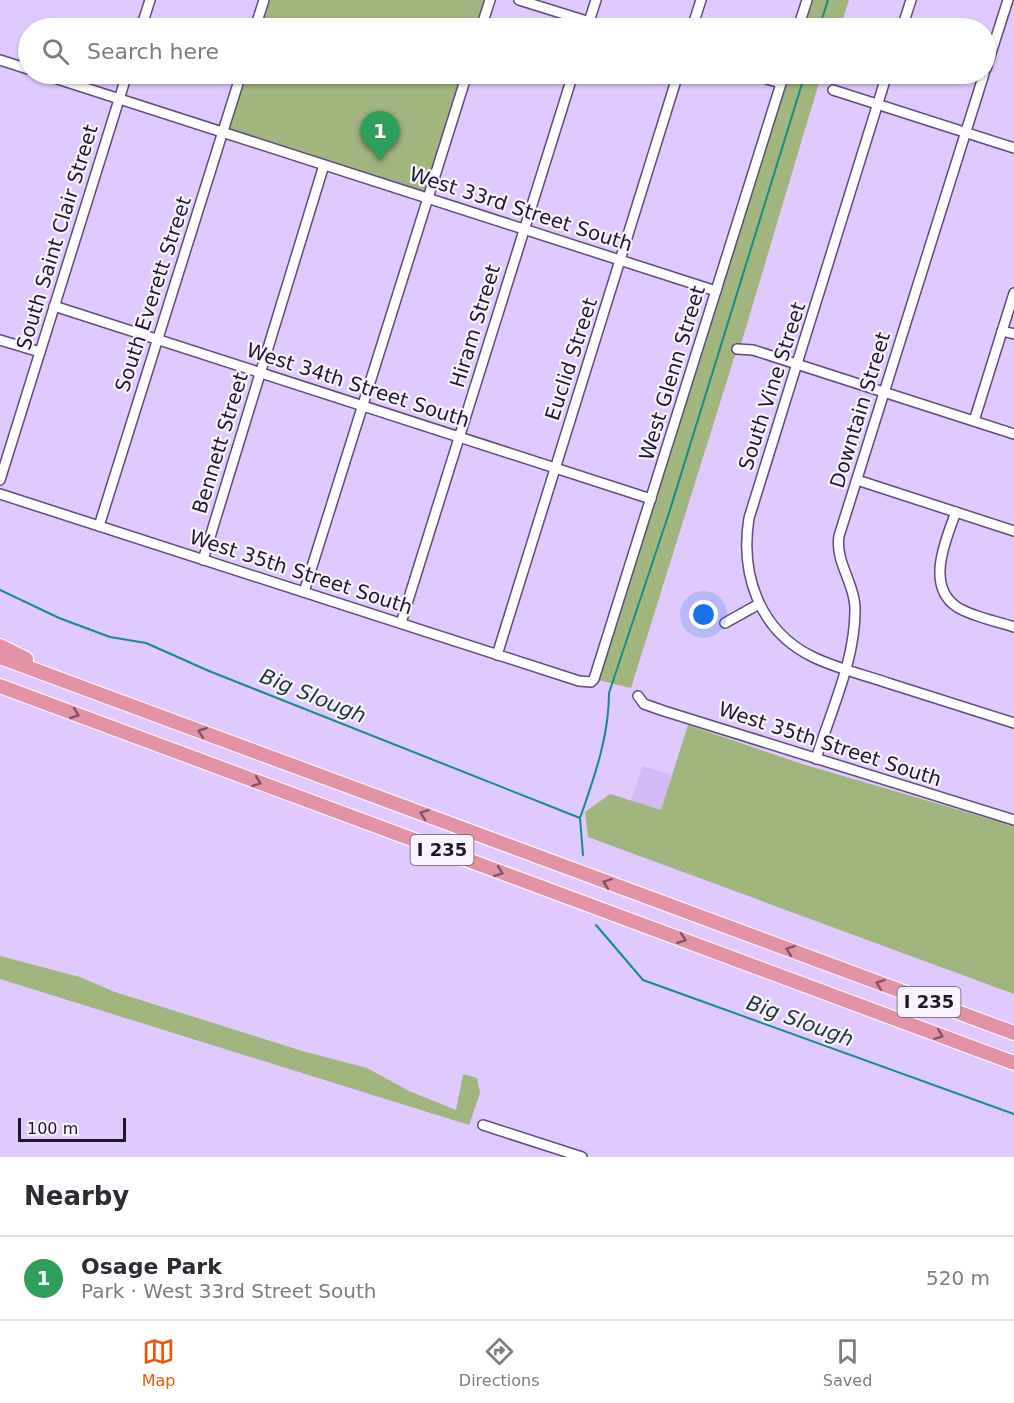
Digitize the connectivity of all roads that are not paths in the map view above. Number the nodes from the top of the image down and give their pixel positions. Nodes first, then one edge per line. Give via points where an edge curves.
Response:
1 (150, 0) edge
2 (264, 0) edge
3 (490, 0) edge
4 (519, 0) edge
5 (596, 0) edge
6 (701, 0) edge
7 (807, 0) edge
8 (911, 0) edge
9 (1008, 0) edge
10 (144, 18) edge
11 (258, 18) edge
12 (485, 18) edge
13 (569, 18) edge
14 (590, 18) edge
15 (695, 18) edge
16 (801, 18) edge
17 (905, 18) edge
18 (996, 38) edge
19 (0, 60) edge
20 (18, 66) edge
21 (74, 84) edge
22 (124, 84) edge
23 (238, 84) edge
24 (464, 84) edge
25 (570, 84) edge
26 (675, 84) edge
27 (781, 84) edge
28 (884, 84) edge
29 (981, 84) edge
30 (833, 90) dead end
31 (119, 98) junction
32 (877, 105) junction
33 (223, 132) junction
34 (965, 132) junction
35 (1014, 148) edge
36 (324, 165) junction
37 (428, 198) junction
38 (524, 229) junction
39 (620, 260) junction
40 (716, 291) junction
41 (1014, 293) edge
42 (54, 306) junction
43 (1002, 331) junction
44 (1014, 334) edge
45 (0, 340) edge
46 (158, 340) junction
47 (737, 349) dead end
48 (40, 352) junction
49 (797, 365) junction
50 (260, 373) junction
51 (885, 393) junction
52 (363, 406) junction
53 (974, 421) junction
54 (1014, 434) edge
55 (459, 436) junction
56 (555, 468) junction
57 (0, 480) edge
58 (857, 480) junction
59 (0, 494) edge
60 (651, 499) junction
61 (956, 512) junction
62 (99, 526) junction
63 (1014, 531) edge
64 (203, 560) junction
65 (304, 592) junction
66 (759, 604) junction
67 (400, 623) junction
68 (725, 623) dead end
69 (1014, 627) edge
70 (0, 646) edge
71 (498, 655) junction
72 (0, 657) edge
73 (845, 669) junction
74 (591, 682) joint
75 (0, 686) edge
76 (81, 687) junction
77 (0, 693) edge
78 (638, 696) dead end
79 (46, 704) junction
80 (1014, 723) edge
81 (816, 759) junction
82 (1014, 820) edge
83 (1014, 1034) edge
84 (1014, 1063) edge
85 (483, 1125) dead end
86 (582, 1157) edge

1 - 10 street
2 - 11 street
3 - 12 street
4 - 13 street
5 - 14 street
6 - 15 street
7 - 16 street
8 - 17 street
9 - 18 street
19 - 20 street
21 - 31 street, West 33rd Street South
22 - 31 street, South Saint Clair Street
23 - 33 street, South Everett Street
24 - 37 street
25 - 38 street, Hiram Street
26 - 39 street, Euclid Street
27 - 40 street, West Glenn Street
28 - 32 street, South Vine Street
29 - 34 street, Downtain Street
30 - 32 street
31 - 33 street, West 33rd Street South
31 - 42 street, South Saint Clair Street
32 - 34 street
32 - 49 street, South Vine Street
33 - 36 street, West 33rd Street South
33 - 46 street, South Everett Street
34 - 35 street
34 - 51 street, Downtain Street
36 - 37 street, West 33rd Street South
36 - 50 street, Bennett Street
37 - 38 street, West 33rd Street South
37 - 52 street
38 - 39 street, West 33rd Street South
38 - 55 street, Hiram Street
39 - 40 street, West 33rd Street South
39 - 56 street, Euclid Street
40 - 60 street, West Glenn Street
41 - 43 street
42 - 46 street, West 34th Street South
42 - 48 street, South Saint Clair Street
43 - 44 street
43 - 53 street
45 - 48 street
46 - 50 street, West 34th Street South
46 - 62 street, South Everett Street
47 - 49 street
48 - 57 street, South Saint Clair Street
49 - 51 street
49 - 66 street, South Vine Street via 747,528 747,568
50 - 52 street, West 34th Street South
50 - 64 street, Bennett Street
51 - 53 street
51 - 58 street, Downtain Street
52 - 55 street, West 34th Street South
52 - 65 street
53 - 54 street
55 - 56 street, West 34th Street South
55 - 67 street, Hiram Street
56 - 60 street, West 34th Street South
56 - 71 street, Euclid Street
58 - 61 street
58 - 73 street, Downtain Street via 838,549 855,605
59 - 62 street, West 35th Street South
60 - 74 street, West Glenn Street
61 - 63 street
61 - 69 street via 942,557 939,577 944,590 958,608
62 - 64 street, West 35th Street South
64 - 65 street, West 35th Street South
65 - 67 street, West 35th Street South
66 - 68 street
66 - 73 street, South Vine Street via 772,624 796,647
67 - 71 street, West 35th Street South
70 - 76 highway
71 - 74 street, West 35th Street South
72 - 76 highway, I 235
73 - 80 street, South Vine Street
73 - 81 street, Downtain Street
75 - 79 highway, I 235
83 -> 76 highway, I 235
77 - 79 highway
78 - 81 street, West 35th Street South via 650,706
79 -> 84 highway, I 235
81 - 82 street, West 35th Street South
85 - 86 street

